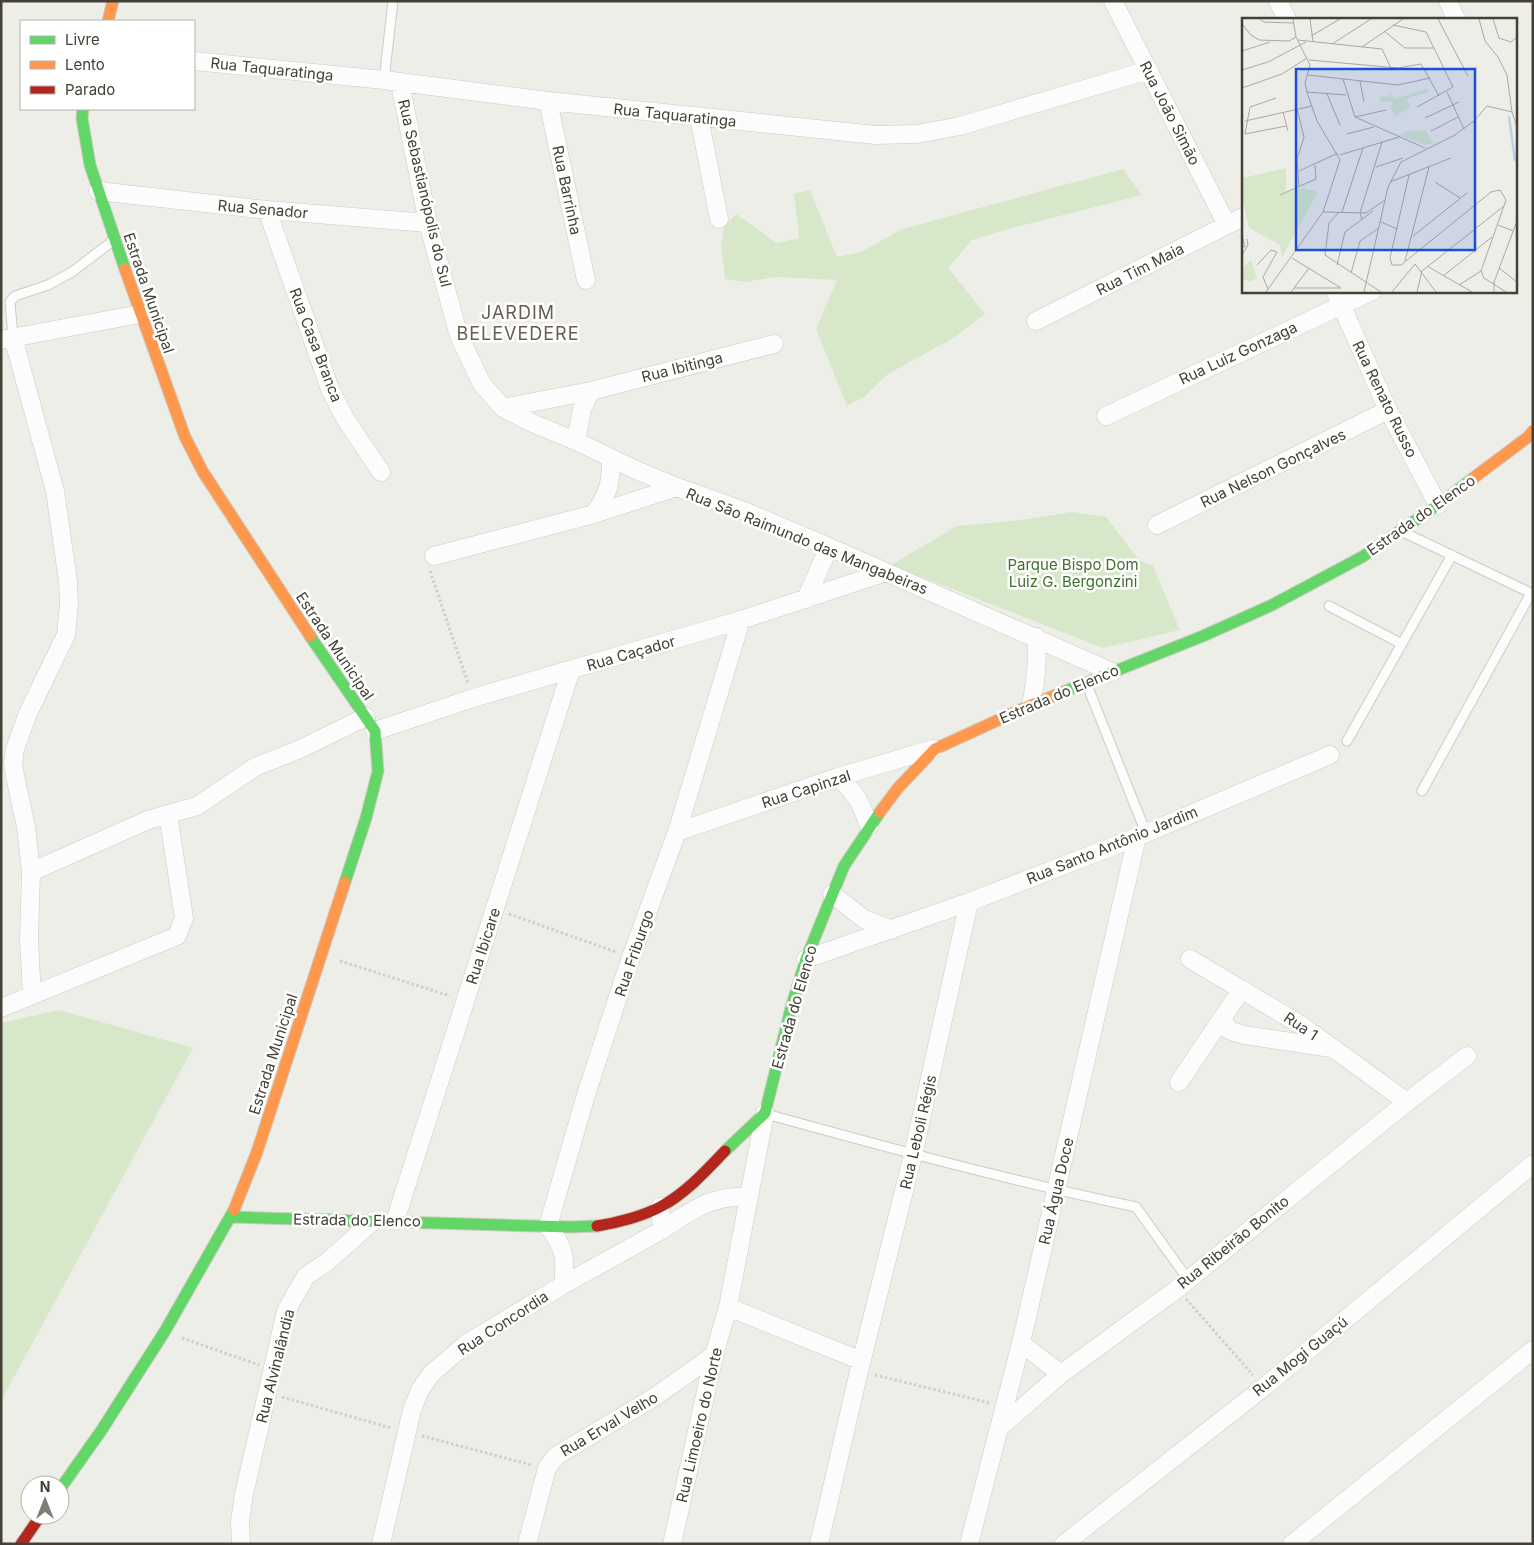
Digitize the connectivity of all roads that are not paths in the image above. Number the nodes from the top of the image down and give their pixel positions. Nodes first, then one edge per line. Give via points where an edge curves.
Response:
1 (113, 1) edge
2 (393, 1) edge
3 (1113, 1) edge
4 (1278, 1) edge
5 (1448, 1) edge
6 (1286, 18) edge
7 (1456, 18) edge
8 (108, 20) edge
9 (195, 61) edge
10 (1149, 70) junction
11 (392, 82) junction
12 (548, 101) junction
13 (83, 110) edge
14 (699, 117) junction
15 (98, 191) junction
16 (267, 210) junction
17 (1242, 218) edge
18 (719, 219) dead end
19 (428, 223) junction
20 (1227, 225) junction
21 (114, 240) junction
22 (586, 280) dead end
23 (1367, 292) edge
24 (1338, 298) edge
25 (140, 314) junction
26 (1036, 321) dead end
27 (7, 339) edge
28 (774, 344) dead end
29 (591, 391) junction
30 (503, 408) junction
31 (1388, 410) junction
32 (1106, 416) dead end
33 (1533, 431) edge
34 (576, 441) junction
35 (611, 458) junction
36 (381, 472) dead end
37 (677, 487) junction
38 (1438, 506) junction
39 (594, 514) junction
40 (1157, 525) dead end
41 (1401, 530) junction
42 (829, 547) junction
43 (1452, 555) junction
44 (434, 556) road end
45 (886, 572) junction
46 (806, 599) junction
47 (1329, 606) dead end
48 (741, 620) junction
49 (1036, 637) junction
50 (1402, 644) junction
51 (571, 670) junction
52 (1112, 672) junction
53 (1086, 682) junction
54 (1031, 705) junction
55 (370, 724) junction
56 (1347, 741) dead end
57 (936, 748) junction
58 (1330, 755) dead end
59 (838, 777) junction
60 (1422, 791) dead end
61 (168, 814) junction
62 (869, 826) junction
63 (677, 832) junction
64 (1142, 835) junction
65 (31, 872) junction
66 (832, 894) junction
67 (969, 902) junction
68 (892, 930) junction
69 (806, 959) junction
70 (1190, 959) dead end
71 (1242, 989) junction
72 (32, 995) junction
73 (1, 1008) edge
74 (1222, 1018) junction
75 (1332, 1048) junction
76 (1466, 1056) dead end
77 (1178, 1082) dead end
78 (1407, 1102) junction
79 (765, 1113) junction
80 (913, 1155) junction
81 (1533, 1164) edge
82 (1056, 1190) junction
83 (749, 1197) junction
84 (660, 1207) junction
85 (231, 1217) junction
86 (374, 1221) junction
87 (395, 1221) junction
88 (548, 1226) junction
89 (662, 1230) junction
90 (1182, 1283) junction
91 (563, 1285) junction
92 (728, 1306) junction
93 (1022, 1343) junction
94 (1533, 1350) edge
95 (714, 1355) junction
96 (861, 1366) junction
97 (1061, 1374) junction
98 (999, 1428) junction
99 (70, 1475) edge
100 (35, 1525) edge
101 (970, 1542) edge
102 (21, 1544) edge
103 (241, 1544) edge
104 (381, 1544) edge
105 (527, 1544) edge
106 (672, 1544) edge
107 (819, 1544) edge
108 (1064, 1544) edge
109 (1292, 1544) edge

1 - 8 street
2 - 11 lane
3 - 10 street, Rua João Simão
4 - 6 street
5 - 7 street
9 - 11 street, Rua Taquaratinga
10 - 14 street, Rua Taquaratinga via 960,126 918,134 876,135
10 - 20 street, Rua João Simão
11 - 12 street, Rua Taquaratinga
11 - 19 street, Rua Sebastianópolis do Sul
12 - 14 street, Rua Taquaratinga
12 - 22 street, Rua Barrinha
13 - 15 street, Estrada Municipal via 90,165
14 - 18 street
15 - 16 street, Rua Senador
15 - 21 street, Estrada Municipal
16 - 19 street, Rua Senador
16 - 36 street, Rua Casa Branca via 330,389 346,420
17 - 20 street, Rua Tim Maia
19 - 30 street, Rua Sebastianópolis do Sul via 459,336 482,384
20 - 26 street, Rua Tim Maia
21 - 25 street, Estrada Municipal
21 - 27 lane via 72,272 48,285 15,296 10,302
23 - 24 street, Rua Luiz Gonzaga
24 - 31 street, Rua Renato Russo
24 - 32 street, Rua Luiz Gonzaga
25 - 27 street
25 - 55 street, Estrada Municipal via 185,437 203,472
27 - 65 street via 56,491 68,581 66,634 15,748 15,776
28 - 29 street, Rua Ibitinga
29 - 30 street, Rua Ibitinga
29 - 34 street via 582,409
30 - 34 street, Rua São Raimundo das Mangabeiras
31 - 38 street, Rua Renato Russo
31 - 40 street, Rua Nelson Gonçalves
33 - 38 street, Estrada do Elenco
34 - 35 street, Rua São Raimundo das Mangabeiras
35 - 37 street, Rua São Raimundo das Mangabeiras
35 - 39 street via 609,488
37 - 39 street
37 - 42 street, Rua São Raimundo das Mangabeiras
38 - 41 street, Estrada do Elenco
39 - 44 street
41 - 43 lane
41 - 52 street, Estrada do Elenco via 1362,557 1272,605
42 - 45 street, Rua São Raimundo das Mangabeiras
42 - 46 street
43 - 50 lane
43 - 60 lane via 1531,593
45 - 46 street, Rua Caçador
45 - 49 street, Rua São Raimundo das Mangabeiras
46 - 48 street, Rua Caçador
47 - 50 lane
48 - 51 street, Rua Caçador
48 - 63 street, Rua Friburgo
49 - 52 street, Rua São Raimundo das Mangabeiras
49 - 54 street via 1038,662
50 - 56 lane
51 - 55 street, Rua Caçador
51 - 87 street, Rua Ibicare
52 - 53 street, Estrada do Elenco
53 - 54 street, Estrada do Elenco
53 - 64 lane
54 - 57 street, Estrada do Elenco
55 - 61 street, Rua Caçador via 255,767 197,806
55 - 85 street, Estrada Municipal via 378,771 374,790 257,1152
57 - 59 street, Rua Capinzal
57 - 62 street, Estrada do Elenco via 898,788
58 - 64 street, Rua Santo Antônio Jardim
59 - 62 street via 862,804
59 - 63 street, Rua Capinzal
61 - 65 street, Rua Caçador
61 - 72 street via 184,918 178,936
62 - 66 street, Estrada do Elenco via 844,866
63 - 88 street, Rua Friburgo via 631,957
64 - 67 street, Rua Santo Antônio Jardim
64 - 82 street, Rua Água Doce
65 - 72 street via 29,940
66 - 68 street via 864,919
66 - 69 street, Estrada do Elenco
67 - 68 street, Rua Santo Antônio Jardim
67 - 80 street, Rua Leboli Régis
68 - 69 street, Rua Santo Antônio Jardim
69 - 79 street, Estrada do Elenco
70 - 71 street, Rua 1
71 - 74 street
71 - 75 street, Rua 1
72 - 73 street
74 - 75 street via 1230,1030 1244,1035
74 - 77 street
75 - 78 street, Rua 1
76 - 78 street, Rua Ribeirão Bonito
78 - 90 street, Rua Ribeirão Bonito
79 - 80 lane
79 - 83 street, Estrada do Elenco
79 - 84 street, Estrada do Elenco via 698,1179
80 - 82 lane
80 - 96 street, Rua Leboli Régis
81 - 108 street, Rua Mogi Guaçú via 1264,1387
82 - 90 lane via 1136,1207
82 - 93 street, Rua Água Doce
83 - 89 street via 735,1196 702,1204
83 - 92 street, Estrada do Elenco
84 - 88 street, Estrada do Elenco via 598,1226
84 - 89 street
85 - 86 street, Estrada do Elenco
85 - 99 street via 165,1332
86 - 87 street, Estrada do Elenco
86 - 103 street, Rua Alvinalândia via 306,1276 286,1311 244,1494
87 - 88 street, Estrada do Elenco
88 - 91 street via 564,1251
89 - 91 street, Rua Concordia
90 - 97 street, Rua Ribeirão Bonito
91 - 104 street, Rua Concordia via 466,1344 431,1374 412,1410
92 - 95 street, Rua Limoeiro do Norte
92 - 96 street
93 - 97 street
93 - 98 street, Rua Água Doce
94 - 109 street
95 - 105 street, Rua Erval Velho via 653,1398 556,1456 547,1468
95 - 106 street, Rua Limoeiro do Norte
96 - 107 street
97 - 98 street, Rua Ribeirão Bonito
98 - 101 street, Rua Água Doce
100 - 102 street

